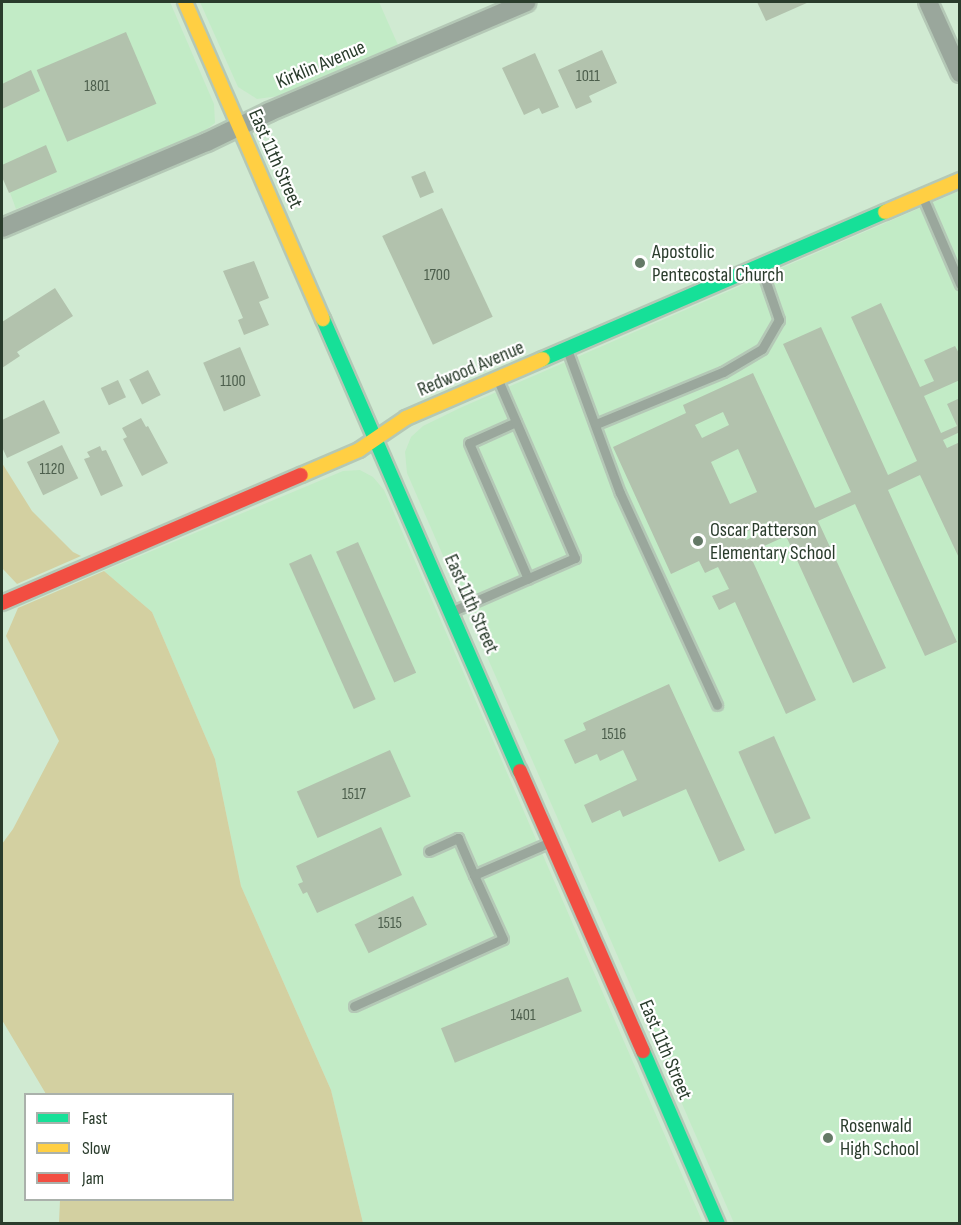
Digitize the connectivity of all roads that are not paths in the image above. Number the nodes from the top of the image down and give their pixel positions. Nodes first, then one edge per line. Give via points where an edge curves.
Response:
1 (185, 2) edge
2 (527, 2) edge
3 (928, 2) edge
4 (960, 73) edge
5 (240, 126) junction
6 (960, 180) edge
7 (922, 196) junction
8 (2, 228) edge
9 (761, 266) junction
10 (960, 284) edge
11 (567, 350) junction
12 (498, 379) junction
13 (516, 422) junction
14 (596, 424) junction
15 (376, 438) junction
16 (528, 579) junction
17 (2, 603) edge
18 (453, 611) junction
19 (717, 705) dead end
20 (553, 841) junction
21 (429, 851) dead end
22 (474, 875) junction
23 (354, 1006) dead end
24 (718, 1224) edge

1 - 5 main road, East 11th Street
2 - 5 street, Kirklin Avenue
3 - 4 street
5 - 8 street, Kirklin Avenue
5 - 15 main road, East 11th Street
6 - 7 main road, Redwood Avenue
7 - 9 main road, Redwood Avenue
7 - 10 lane
9 - 11 main road, Redwood Avenue
9 - 14 lane via 779,320 762,349 723,372
11 - 12 main road, Redwood Avenue
11 - 14 lane
12 - 13 lane
12 - 15 main road, Redwood Avenue via 406,418
13 - 16 lane via 575,558
13 - 16 lane via 469,442
14 - 19 lane via 620,493
15 - 17 main road, Redwood Avenue via 359,450
15 - 18 main road, East 11th Street
16 - 18 lane
18 - 20 main road, East 11th Street
20 - 22 lane
20 - 24 main road, East 11th Street
21 - 22 lane via 458,838
22 - 23 lane via 503,939

